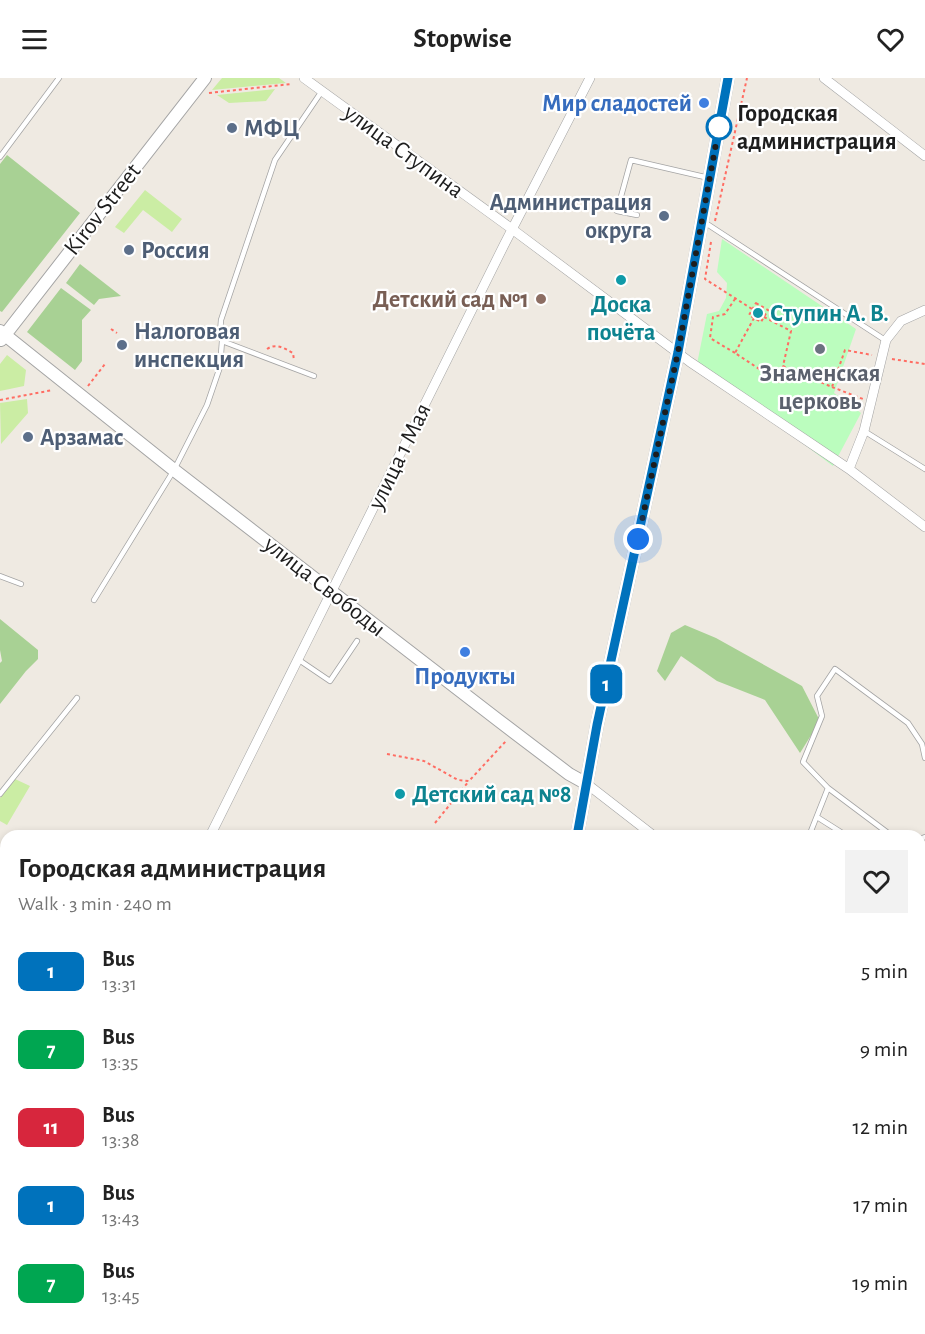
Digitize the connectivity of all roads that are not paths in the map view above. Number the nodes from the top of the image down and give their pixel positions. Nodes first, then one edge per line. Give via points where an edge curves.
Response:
1 (59, 78) edge
2 (205, 78) edge
3 (304, 78) edge
4 (591, 78) edge
5 (728, 78) edge
6 (825, 78) edge
7 (322, 92) junction
8 (925, 156) edge
9 (0, 157) edge
10 (710, 178) junction
11 (637, 215) dead end
12 (702, 220) junction
13 (512, 229) junction
14 (925, 310) edge
15 (2, 336) edge
16 (222, 340) junction
17 (886, 340) junction
18 (678, 352) junction
19 (314, 376) dead end
20 (864, 431) junction
21 (849, 469) junction
22 (925, 469) edge
23 (174, 470) junction
24 (925, 527) edge
25 (0, 576) edge
26 (21, 584) dead end
27 (331, 590) junction
28 (94, 600) dead end
29 (357, 641) dead end
30 (297, 658) junction
31 (77, 698) dead end
32 (925, 758) edge
33 (587, 784) junction
34 (828, 788) junction
35 (0, 794) edge
36 (816, 817) junction
37 (213, 830) edge
38 (578, 830) edge
39 (646, 830) edge
40 (811, 830) edge
41 (838, 830) edge
42 (884, 830) edge

1 - 9 lane
2 - 15 street, Kirov Street
3 - 7 street, улица Ступина
4 - 13 street, улица 1 Мая
5 - 10 street
6 - 8 street
7 - 13 street, улица Ступина
7 - 16 lane via 275,160 221,320
10 - 11 lane via 631,160 617,211
10 - 12 street
12 - 17 lane
12 - 18 street
13 - 18 street, улица Ступина
13 - 27 street, улица 1 Мая
14 - 17 street via 901,321
15 - 23 street, улица Свободы
16 - 19 lane
16 - 23 lane via 220,367 207,405
17 - 20 street
18 - 21 street, улица Ступина
18 - 33 street
20 - 21 street
20 - 22 lane
21 - 24 street, улица Ступина
23 - 27 street, улица Свободы
23 - 28 lane
25 - 26 lane
27 - 30 street, улица 1 Мая
27 - 33 street, улица Свободы
29 - 30 lane via 330,681
30 - 37 street, улица 1 Мая
31 - 35 lane
32 - 34 lane via 922,744 908,723 835,669 817,696 822,716 803,762
33 - 38 street
33 - 39 street, улица Свободы
34 - 36 lane
34 - 42 lane
36 - 40 lane
36 - 41 lane

